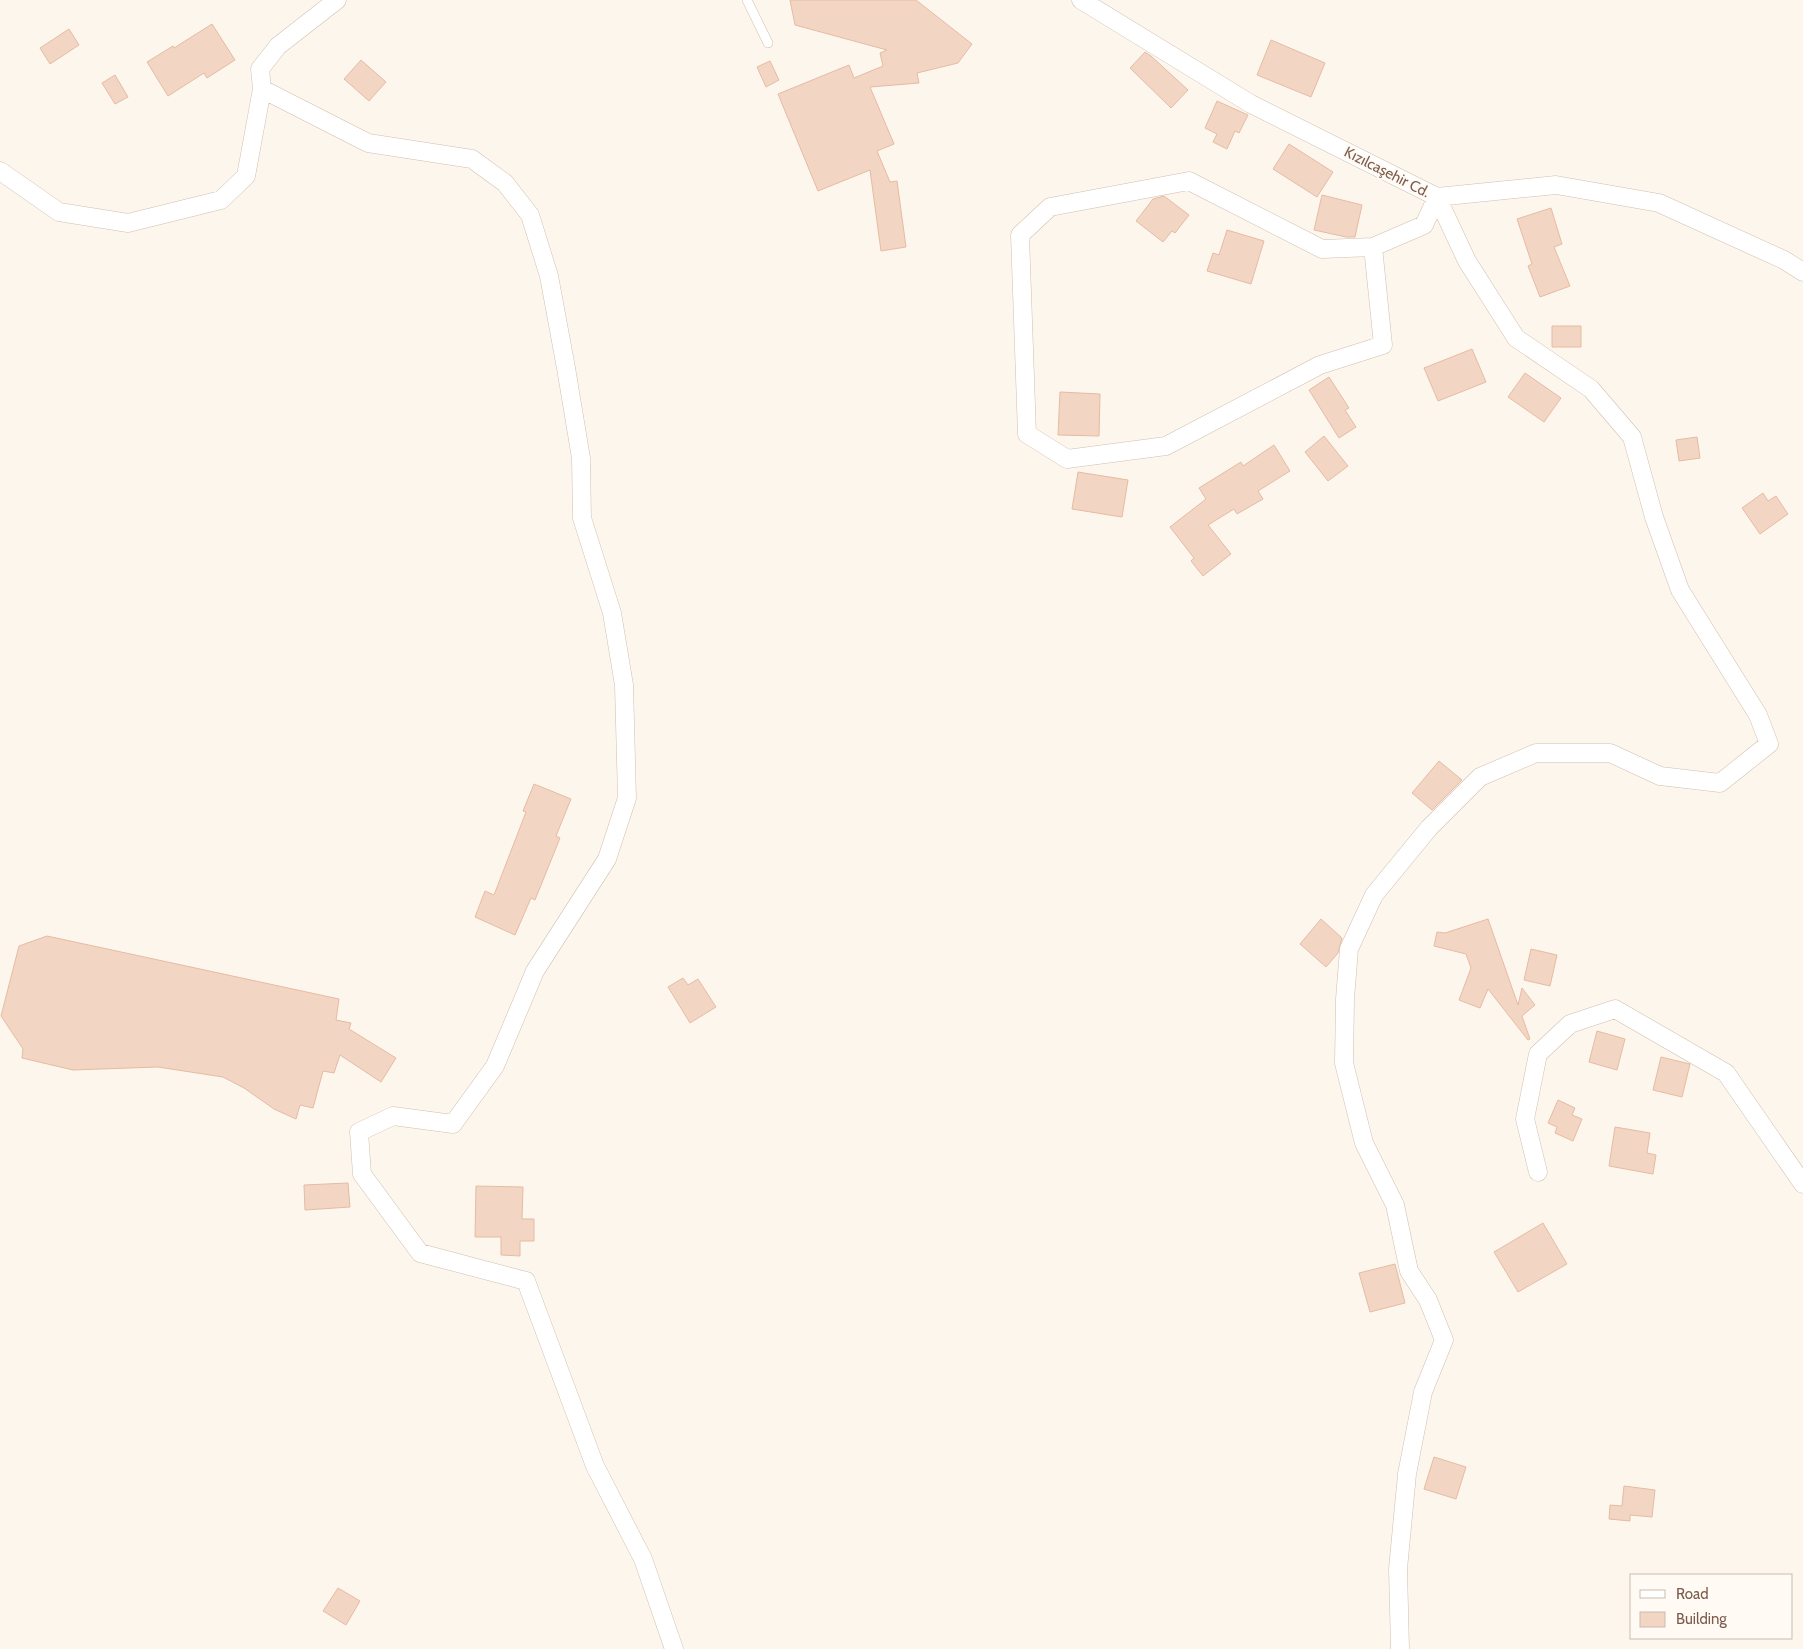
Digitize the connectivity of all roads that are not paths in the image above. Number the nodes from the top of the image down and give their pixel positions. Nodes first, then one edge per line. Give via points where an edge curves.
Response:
1 (337, 0) edge
2 (747, 0) edge
3 (1082, 0) edge
4 (768, 43) dead end
5 (262, 89) junction
6 (0, 170) edge
7 (1437, 197) junction
8 (1372, 247) junction
9 (1803, 272) edge
10 (1538, 1172) dead end
11 (1803, 1184) edge
12 (674, 1649) edge
13 (1400, 1649) edge

1 - 5 street via 278,46 260,69
2 - 4 lane
3 - 7 street, Kızılcaşehir Cd. via 1251,104
5 - 6 street via 246,176 221,200 128,223 59,212
5 - 12 street via 368,143 472,159 505,183 530,215 549,276 581,458 582,518 612,613 624,685 627,798 607,859 536,971 495,1066 453,1124 393,1116 359,1132 362,1174 420,1253 526,1281 595,1466 643,1559
7 - 8 street via 1424,225
7 - 9 street, Kızılcaşehir Cd. via 1556,185 1659,203 1784,260
7 - 13 street via 1467,261 1516,338 1591,389 1632,437 1654,517 1680,590 1758,715 1769,744 1720,783 1660,776 1610,753 1536,753 1480,777 1429,828 1374,895 1349,949 1344,1063 1364,1143 1395,1205 1408,1271 1428,1300 1444,1340 1423,1392 1407,1474 1398,1569
8 - 8 street via 1322,249 1189,182 1050,207 1020,235 1027,434 1067,459 1166,446 1320,365 1383,346
10 - 11 street via 1525,1119 1538,1054 1570,1024 1615,1009 1726,1073

